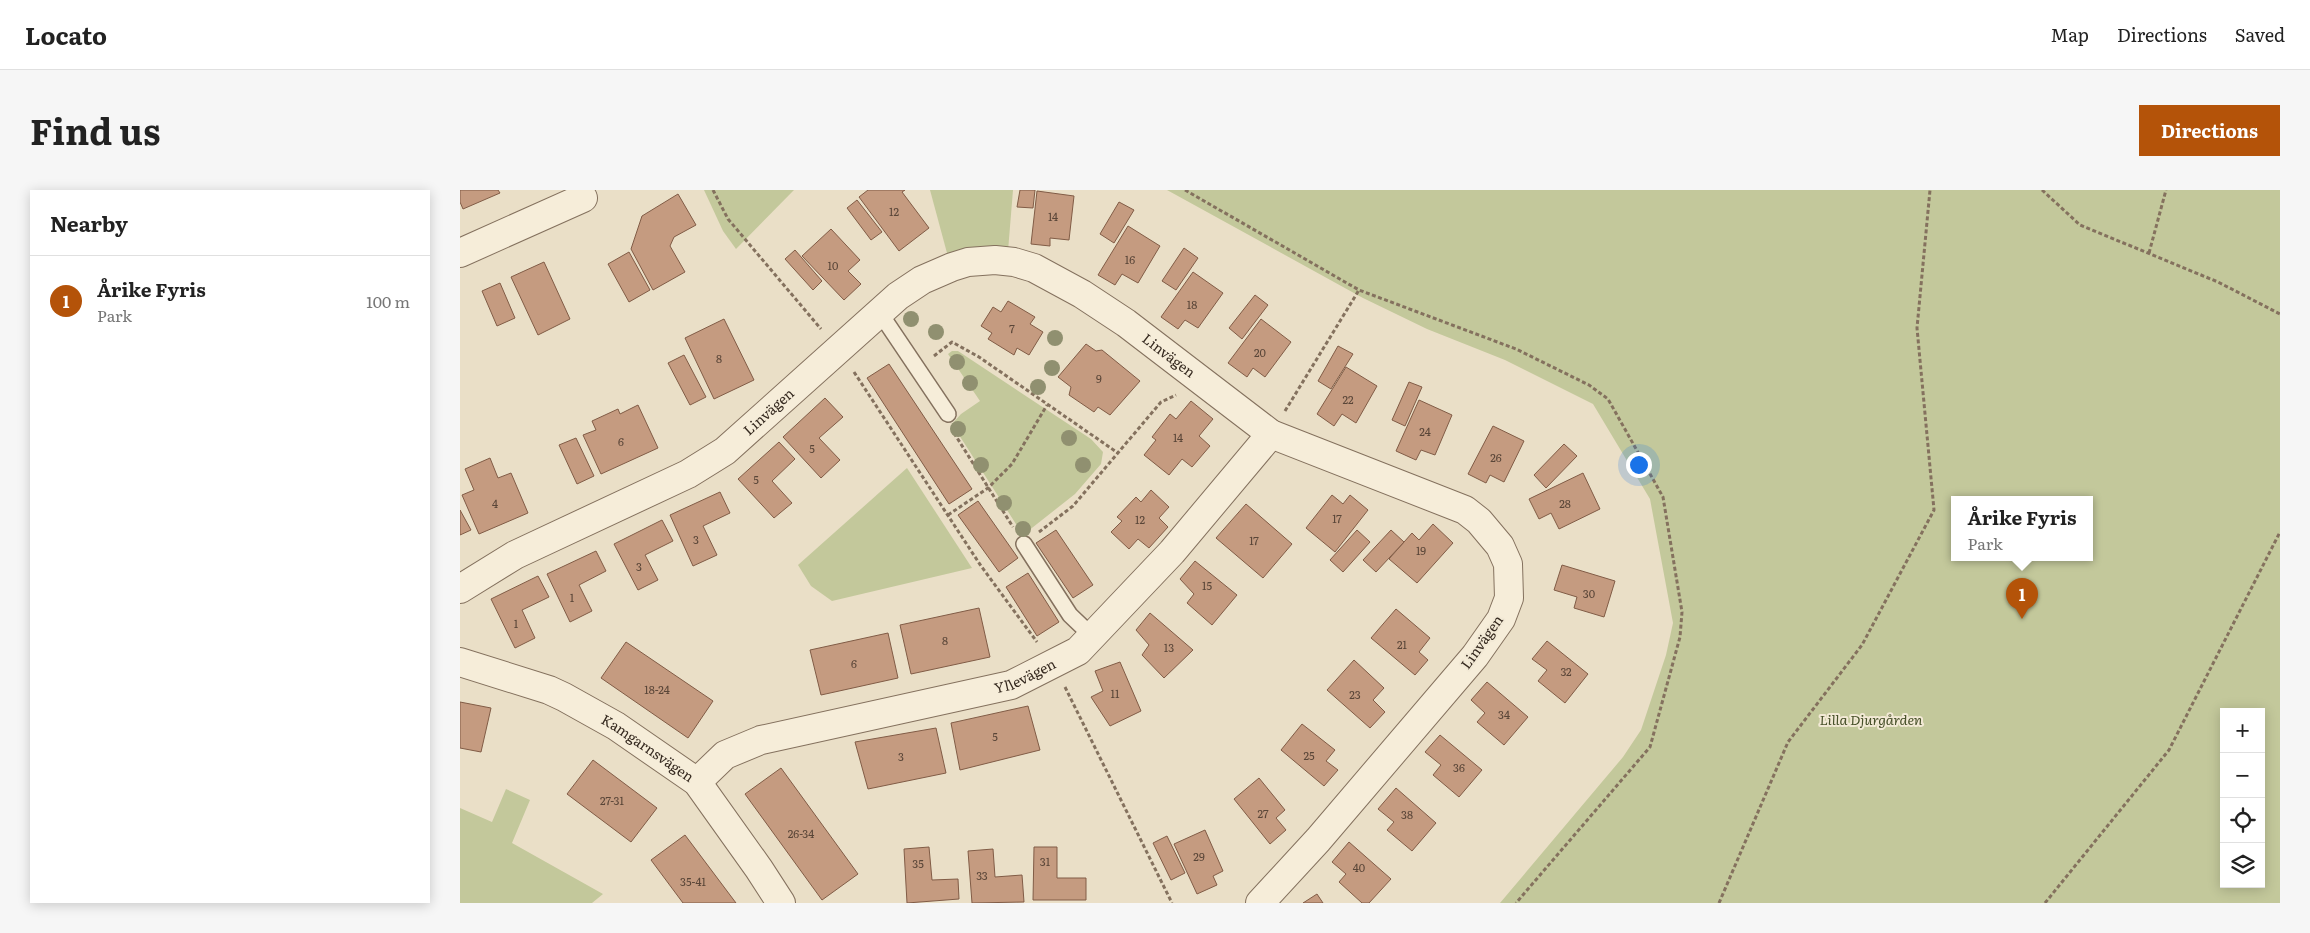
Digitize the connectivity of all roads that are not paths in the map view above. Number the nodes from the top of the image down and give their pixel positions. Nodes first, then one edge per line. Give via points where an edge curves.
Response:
1 (583, 198) dead end
2 (460, 253) edge
3 (880, 313) junction
4 (948, 414) road end
5 (1271, 434) junction
6 (1024, 544) road end
7 (460, 589) edge
8 (1093, 637) junction
9 (460, 662) edge
10 (697, 782) junction
11 (781, 903) edge
12 (1260, 903) edge

1 - 2 street
3 - 4 lane
3 - 5 street, Linvägen via 922,280 968,262 1014,262 1034,268 1126,323
3 - 7 street, Linvägen via 725,451 688,474 515,555
5 - 8 street, Yllevägen via 1172,552
5 - 12 street, Linvägen via 1465,510 1491,534 1505,555 1509,598 1501,620 1475,656
6 - 8 lane via 1070,615
8 - 10 street, Yllevägen via 1078,651 1011,685 761,740 725,755
9 - 10 street, Kamgarnsvägen via 564,697 616,726
10 - 11 street, Kamgarnsvägen

